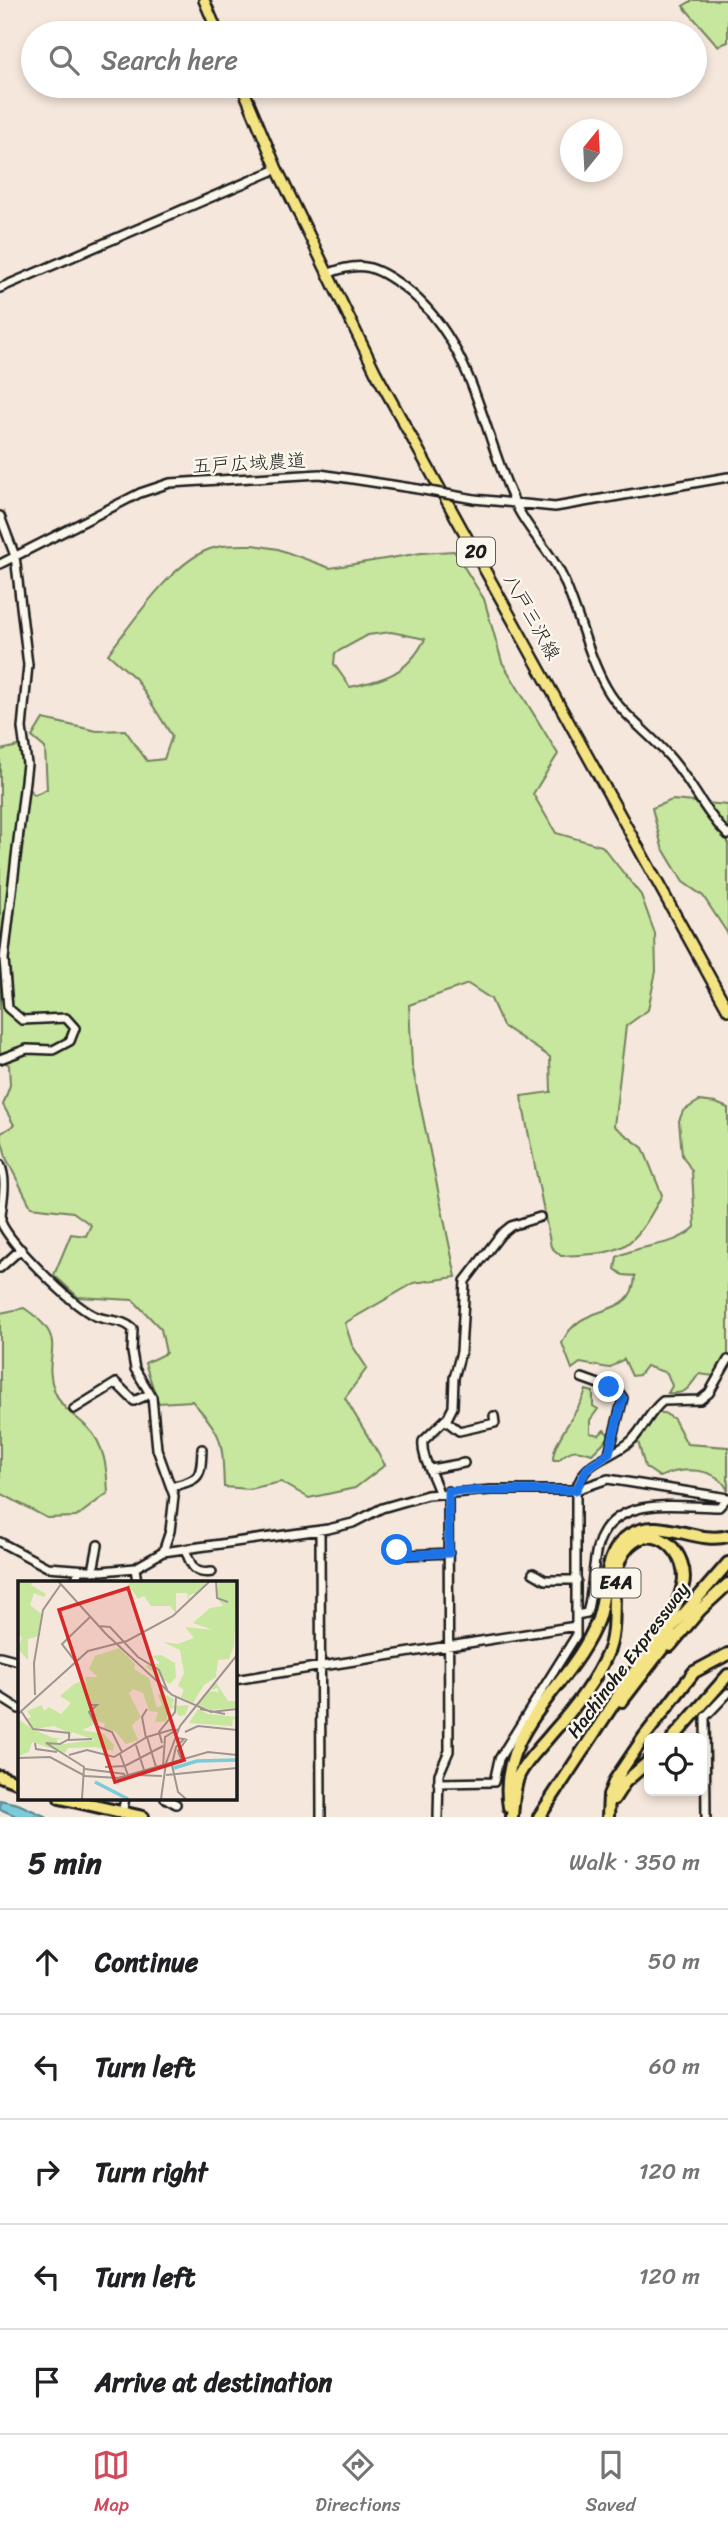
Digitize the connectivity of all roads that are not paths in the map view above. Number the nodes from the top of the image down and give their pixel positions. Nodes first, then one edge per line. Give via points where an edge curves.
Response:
1 (204, 0) edge
2 (213, 21) edge
3 (247, 98) edge
4 (277, 169) junction
5 (327, 274) junction
6 (0, 288) edge
7 (728, 477) edge
8 (515, 505) junction
9 (0, 516) edge
10 (15, 556) junction
11 (0, 564) edge
12 (728, 835) edge
13 (728, 1010) edge
14 (0, 1059) edge
15 (0, 1164) edge
16 (540, 1217) dead end
17 (0, 1220) edge
18 (21, 1249) junction
19 (0, 1268) edge
20 (728, 1360) edge
21 (582, 1378) dead end
22 (150, 1394) junction
23 (74, 1409) dead end
24 (494, 1416) dead end
25 (445, 1420) junction
26 (202, 1449) dead end
27 (609, 1453) junction
28 (464, 1463) dead end
29 (431, 1469) junction
30 (171, 1487) junction
31 (576, 1490) junction
32 (448, 1491) junction
33 (439, 1493) junction
34 (728, 1498) edge
35 (320, 1530) junction
36 (728, 1536) edge
37 (0, 1542) edge
38 (97, 1545) dead end
39 (185, 1549) junction
40 (397, 1550) dead end
41 (163, 1552) junction
42 (449, 1553) junction
43 (728, 1563) edge
44 (135, 1568) junction
45 (79, 1570) junction
46 (93, 1571) junction
47 (728, 1571) edge
48 (212, 1572) dead end
49 (533, 1573) dead end
50 (576, 1580) junction
51 (76, 1581) edge
52 (137, 1581) edge
53 (728, 1584) edge
54 (576, 1615) junction
55 (576, 1626) junction
56 (449, 1645) junction
57 (728, 1654) edge
58 (0, 1656) edge
59 (18, 1661) edge
60 (320, 1666) junction
61 (728, 1675) edge
62 (236, 1680) edge
63 (728, 1693) edge
64 (0, 1697) edge
65 (616, 1699) junction
66 (18, 1708) edge
67 (613, 1712) junction
68 (677, 1733) edge
69 (644, 1766) edge
70 (0, 1776) edge
71 (18, 1783) edge
72 (438, 1783) junction
73 (556, 1795) junction
74 (68, 1800) edge
75 (125, 1800) edge
76 (169, 1800) edge
77 (176, 1804) dead end
78 (122, 1814) junction
79 (143, 1817) edge
80 (321, 1817) edge
81 (438, 1817) edge
82 (511, 1817) edge
83 (538, 1817) edge
84 (545, 1817) edge
85 (608, 1817) edge
86 (706, 1817) edge

1 - 2 main road
3 - 4 main road, 八戸三沢線 / 20
4 - 5 main road, 八戸三沢線 / 20
4 - 6 street
5 - 8 street via 349,265 382,271 436,318 481,404
5 - 13 main road, 八戸三沢線 / 20 via 376,373
7 - 8 street, 五戸広域農道 via 580,504
8 - 10 street, 五戸広域農道, bridge via 320,474 170,484 140,493
8 - 12 street via 563,577 608,691 669,755 712,820
9 - 10 street
10 - 11 street, 五戸広域農道
10 - 14 street via 27,665 22,728 27,764 4,960 5,992 8,1008 22,1020 66,1018 75,1028 70,1041 53,1050 27,1049
15 - 17 street via 4,1172
16 - 25 street via 511,1226 465,1281 456,1394
17 - 18 street
18 - 19 street
18 - 22 street via 93,1315 133,1329 135,1369
20 - 27 street via 709,1393 692,1402 663,1401 631,1441
21 - 27 street via 618,1391 623,1398
22 - 23 street via 134,1401 116,1383
22 - 30 street via 157,1449
24 - 25 street via 495,1423 458,1431
25 - 29 street via 422,1441
26 - 30 street via 201,1473 195,1481
27 - 31 street via 587,1469
28 - 29 street
29 - 33 street
30 - 41 street via 174,1509
31 - 32 street
31 - 34 street via 608,1479
31 - 50 street
32 - 33 street
32 - 42 street
33 - 35 street
34 - 54 street via 719,1507 664,1504 619,1517 598,1544 589,1611
35 - 39 street
35 - 60 street
36 - 82 highway, E4A via 709,1538 652,1528 620,1543 590,1636 511,1756 506,1781
37 - 45 street via 47,1567
38 - 46 street
39 - 41 street
39 - 48 street via 196,1571
40 - 42 street via 406,1555
41 - 44 street
42 - 56 street
43 - 65 highway, Hachinohe Expressway / E4A
44 - 46 street
44 - 52 street
45 - 46 street
45 - 51 street
47 - 67 highway, Hachinohe Expressway / E4A
49 - 50 street via 545,1580
50 - 54 street
53 - 67 highway, E4A
54 - 55 street
55 - 56 street
55 - 72 street via 576,1636 499,1759 494,1782
56 - 60 street
56 - 72 street via 449,1751
57 - 85 highway via 695,1672 644,1737 615,1780
58 - 59 street
60 - 62 street
60 - 80 street
61 - 68 highway
63 - 86 street via 705,1717
64 - 66 street
65 - 73 highway, Hachinohe Expressway / E4A
65 - 82 highway, E4A via 670,1616 683,1587 679,1552 657,1538 638,1540 624,1552 617,1573 615,1629 608,1651 555,1731 524,1766
67 - 73 highway, Hachinohe Expressway / E4A
69 - 85 highway via 621,1787
70 - 71 highway
72 - 81 street
73 - 83 highway, Hachinohe Expressway / E4A
73 - 84 highway, Hachinohe Expressway / E4A
74 - 78 highway
75 - 78 street
76 - 77 street
78 - 79 highway

